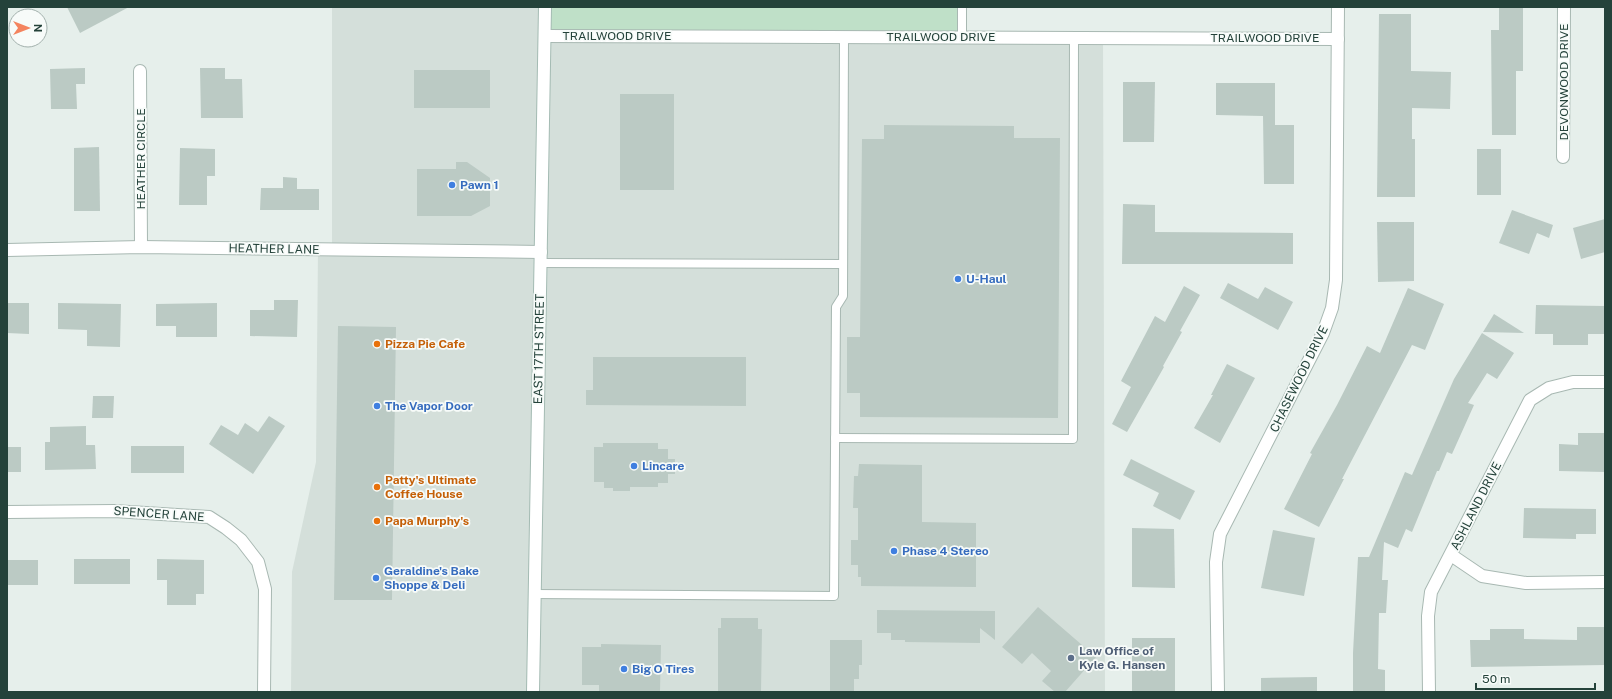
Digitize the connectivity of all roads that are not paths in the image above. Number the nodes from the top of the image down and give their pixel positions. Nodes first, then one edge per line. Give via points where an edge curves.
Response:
1 (545, 7) edge
2 (962, 7) edge
3 (1338, 7) edge
4 (1564, 7) edge
5 (545, 36) junction
6 (844, 37) junction
7 (962, 37) junction
8 (1074, 38) junction
9 (1338, 39) junction
10 (140, 71) dead end
11 (1563, 158) dead end
12 (141, 247) junction
13 (7, 250) edge
14 (540, 258) junction
15 (843, 264) junction
16 (1605, 382) edge
17 (835, 438) junction
18 (7, 512) edge
19 (1451, 555) junction
20 (1605, 582) edge
21 (534, 594) junction
22 (264, 692) edge
23 (533, 692) edge
24 (1218, 692) edge
25 (1429, 692) edge

1 - 5 street, EAST 17TH STREET
2 - 7 lane
3 - 9 street, CHASEWOOD DRIVE
4 - 11 street, DEVONWOOD DRIVE
5 - 6 street, TRAILWOOD DRIVE
5 - 14 street, EAST 17TH STREET
6 - 7 street, TRAILWOOD DRIVE
6 - 15 lane
7 - 8 street, TRAILWOOD DRIVE
8 - 9 street, TRAILWOOD DRIVE
8 - 17 lane via 1073,439
9 - 24 street, CHASEWOOD DRIVE via 1336,280 1332,308 1323,333 1220,534 1216,562
10 - 12 street, HEATHER CIRCLE
12 - 13 street, HEATHER LANE
12 - 14 street, HEATHER LANE
14 - 15 lane
14 - 21 street, EAST 17TH STREET
15 - 17 lane via 843,296 836,307
16 - 19 street, ASHLAND DRIVE via 1574,382 1549,388 1530,400
17 - 21 lane via 834,596
18 - 22 street, SPENCER LANE via 114,511 209,517 226,528 241,540 258,562 265,588
19 - 20 street via 1482,576 1526,583
19 - 25 street, ASHLAND DRIVE via 1431,592 1428,616
21 - 23 street, EAST 17TH STREET

